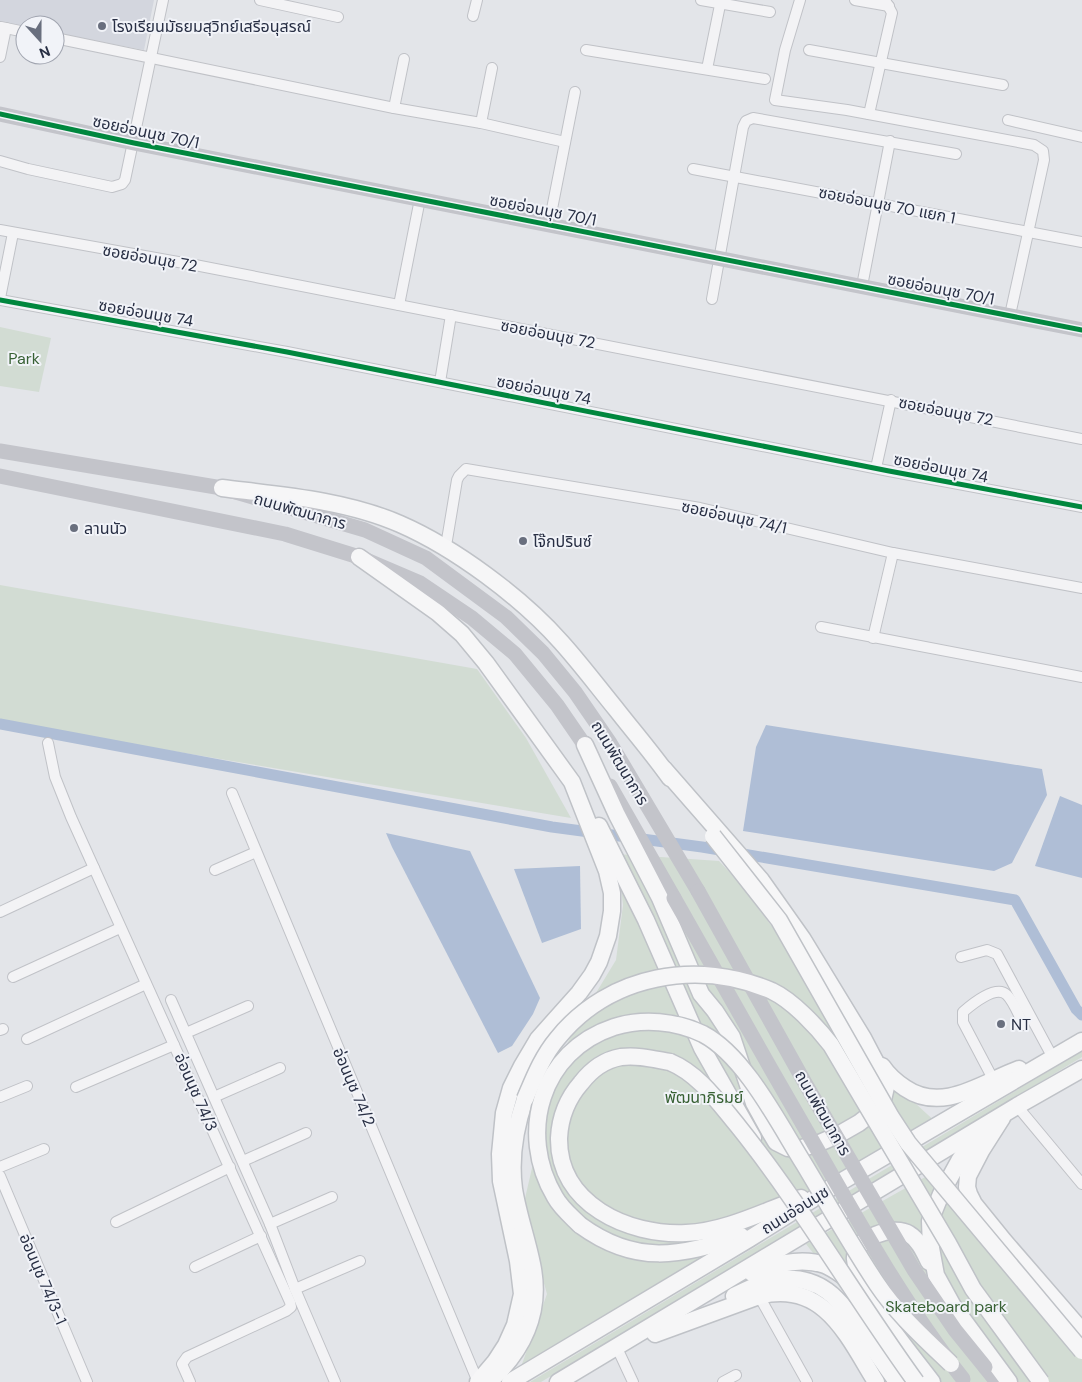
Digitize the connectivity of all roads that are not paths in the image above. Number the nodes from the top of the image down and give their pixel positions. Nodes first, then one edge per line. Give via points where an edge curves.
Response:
1 (164, 0) edge
2 (260, 0) edge
3 (478, 0) edge
4 (701, 0) edge
5 (800, 0) edge
6 (855, 0) edge
7 (721, 2) edge
8 (887, 3) edge
9 (770, 12) dead end
10 (473, 16) dead end
11 (338, 17) dead end
12 (3, 27) edge
13 (65, 40) edge
14 (586, 50) dead end
15 (810, 50) dead end
16 (0, 57) edge
17 (152, 58) junction
18 (404, 59) dead end
19 (881, 62) junction
20 (492, 68) dead end
21 (707, 69) junction
22 (765, 79) dead end
23 (1003, 85) dead end
24 (575, 92) dead end
25 (394, 108) junction
26 (0, 114) edge
27 (869, 114) junction
28 (1008, 120) dead end
29 (481, 123) junction
30 (1082, 137) edge
31 (890, 141) junction
32 (134, 142) junction
33 (565, 142) junction
34 (956, 154) dead end
35 (0, 161) edge
36 (693, 168) dead end
37 (733, 177) junction
38 (420, 199) junction
39 (879, 203) junction
40 (549, 224) junction
41 (0, 230) edge
42 (1027, 232) junction
43 (13, 233) junction
44 (1082, 242) edge
45 (721, 258) junction
46 (862, 286) junction
47 (0, 299) edge
48 (712, 299) dead end
49 (399, 305) junction
50 (451, 315) junction
51 (1010, 316) junction
52 (1082, 330) edge
53 (440, 382) junction
54 (891, 400) junction
55 (1082, 438) edge
56 (0, 451) edge
57 (876, 468) junction
58 (0, 476) edge
59 (222, 488) junction
60 (1082, 507) edge
61 (444, 548) junction
62 (893, 553) junction
63 (359, 557) junction
64 (1082, 588) edge
65 (821, 628) dead end
66 (873, 638) junction
67 (1082, 677) edge
68 (48, 743) dead end
69 (585, 745) joint
70 (232, 793) dead end
71 (718, 836) junction
72 (605, 851) junction
73 (256, 852) junction
74 (643, 854) junction
75 (94, 868) junction
76 (215, 870) dead end
77 (0, 912) edge
78 (120, 928) junction
79 (960, 957) dead end
80 (13, 977) dead end
81 (146, 984) junction
82 (171, 1000) dead end
83 (248, 1006) dead end
84 (1024, 1025) dead end
85 (186, 1033) junction
86 (863, 1038) junction
87 (27, 1039) dead end
88 (1079, 1043) edge
89 (174, 1045) junction
90 (1052, 1059) junction
91 (280, 1068) dead end
92 (1082, 1069) edge
93 (993, 1079) junction
94 (27, 1086) dead end
95 (76, 1087) dead end
96 (0, 1097) edge
97 (214, 1097) junction
98 (1011, 1110) junction
99 (981, 1128) junction
100 (306, 1133) dead end
101 (44, 1149) dead end
102 (243, 1161) junction
103 (768, 1164) junction
104 (0, 1167) edge
105 (230, 1167) junction
106 (0, 1176) edge
107 (1082, 1184) edge
108 (832, 1187) junction
109 (332, 1197) dead end
110 (788, 1214) junction
111 (116, 1222) dead end
112 (270, 1224) junction
113 (261, 1236) junction
114 (360, 1261) dead end
115 (195, 1267) dead end
116 (936, 1275) junction
117 (295, 1289) junction
118 (760, 1296) junction
119 (872, 1299) junction
120 (670, 1321) junction
121 (1082, 1331) edge
122 (618, 1350) junction
123 (1082, 1351) edge
124 (600, 1358) junction
125 (951, 1364) junction
126 (736, 1375) dead end
127 (964, 1380) edge
128 (87, 1382) edge
129 (190, 1382) edge
130 (335, 1382) edge
131 (478, 1382) edge
132 (490, 1382) edge
133 (510, 1382) edge
134 (558, 1382) edge
135 (633, 1382) edge
136 (723, 1382) edge
137 (807, 1382) edge
138 (876, 1382) edge
139 (897, 1382) edge
140 (916, 1382) edge
141 (932, 1382) edge
142 (997, 1382) edge
143 (1009, 1382) edge
144 (1041, 1382) edge

1 - 17 street
2 - 11 street
3 - 10 street
4 - 7 street
5 - 27 street via 775,100
6 - 8 street
7 - 9 street
7 - 21 street
8 - 19 street via 892,13
12 - 16 street
13 - 17 street
14 - 21 street
15 - 19 street
17 - 25 street
17 - 32 street
18 - 25 street
19 - 23 street
19 - 27 street
20 - 29 street
21 - 22 street
24 - 33 street
25 - 29 street
26 - 32 main road, ซอยอ่อนนุช 70/1
27 - 42 street via 1038,146 1043,151 1044,160
28 - 30 street
29 - 33 street
31 - 34 street
31 - 37 street via 753,118 743,127
31 - 39 street
32 - 35 street via 125,180 112,187
32 - 38 main road, ซอยอ่อนนุช 70/1
33 - 40 street
36 - 37 street, ซอยอ่อนนุช 70 แยก 1
37 - 39 street, ซอยอ่อนนุช 70 แยก 1
37 - 45 street
38 - 40 main road, ซอยอ่อนนุช 70/1
38 - 49 street
39 - 42 street, ซอยอ่อนนุช 70 แยก 1
39 - 46 street
40 - 45 main road, ซอยอ่อนนุช 70/1
41 - 43 street, ซอยอ่อนนุช 72
42 - 44 street, ซอยอ่อนนุช 70 แยก 1
42 - 51 street
43 - 47 street
43 - 49 street, ซอยอ่อนนุช 72
45 - 46 main road, ซอยอ่อนนุช 70/1
45 - 48 street
46 - 51 main road, ซอยอ่อนนุช 70/1
47 - 53 street, ซอยอ่อนนุช 74
49 - 50 street, ซอยอ่อนนุช 72
50 - 53 street
50 - 54 street, ซอยอ่อนนุช 72
51 - 52 main road, ซอยอ่อนนุช 70/1
53 - 57 street, ซอยอ่อนนุช 74
54 - 55 street, ซอยอ่อนนุช 72
54 - 57 street
56 - 59 main road, ถนนพัฒนาการ
57 - 60 street, ซอยอ่อนนุช 74
58 - 63 main road, ถนนพัฒนาการ via 285,534
59 - 61 main road via 303,497 359,510 399,523
59 - 142 main road, ถนนพัฒนาการ, bridge via 365,530 426,558 506,618 537,647 575,692 610,743 914,1270 955,1330
61 - 62 street, ซอยอ่อนนุช 74/1 via 459,476 466,469 700,508
61 - 71 main road via 486,575 560,641
62 - 64 street, ซอยอ่อนนุช 74/1
62 - 66 street
63 - 69 main road, ถนนพัฒนาการ via 420,583 472,618 515,654
63 - 72 main road via 438,613 486,662 576,790
65 - 66 street
66 - 67 street
68 - 75 street, อ่อนนุช 74/3 via 55,777
69 - 74 main road
70 - 73 street, อ่อนนุช 74/2
71 - 86 main road via 761,880 802,938
71 - 123 main road, bridge via 779,920 890,1117 908,1143
72 - 103 main road, bridge via 646,920 702,1048
72 - 131 main road via 612,911 599,962 579,993 538,1039 522,1066 504,1112 501,1181 522,1294 515,1325 506,1345
73 - 76 street
73 - 131 street, อ่อนนุช 74/2
74 - 86 main road via 701,994 732,1037 754,1103 776,1142 798,1149 817,1144 838,1135 877,1109 886,1087
74 - 125 main road, ถนนพัฒนาการ, bridge via 674,898 878,1254
75 - 77 street
75 - 78 street, อ่อนนุช 74/3
78 - 80 street
78 - 81 street, อ่อนนุช 74/3
79 - 90 street via 987,950 997,954
81 - 87 street
81 - 89 street, อ่อนนุช 74/3
82 - 85 street
83 - 85 street
84 - 93 street via 1006,994 1001,992 994,991 963,1012 963,1022
85 - 97 street
86 - 93 main road via 886,1072 911,1092 922,1096 948,1098
88 - 90 main road, ถนนอ่อนนุช
89 - 95 street
89 - 105 street, อ่อนนุช 74/3
90 - 93 main road
90 - 108 main road, ถนนอ่อนนุช
91 - 97 street
92 - 98 main road, ถนนอ่อนนุช
94 - 96 street
97 - 102 street
98 - 99 main road, ถนนอ่อนนุช
98 - 107 street
98 - 121 main road via 981,1151 968,1176 969,1194 974,1204
99 - 116 main road via 958,1160 930,1221
99 - 120 main road, ถนนอ่อนนุช
100 - 102 street
101 - 104 street
102 - 112 street
103 - 108 main road, bridge via 708,1090 682,1067 641,1056 620,1058 593,1070 568,1100 559,1130 560,1160 579,1195 624,1223 659,1231 684,1234 715,1229
103 - 140 main road, bridge
105 - 111 street
105 - 113 street, อ่อนนุช 74/3
106 - 128 street, อ่อนนุช 74/3-1
108 - 110 main road, ถนนอ่อนนุช
109 - 112 street
110 - 125 main road, bridge via 746,1235 707,1248 672,1253 633,1251 598,1238 580,1225 556,1198 539,1158 536,1132 539,1106 558,1066 584,1042 630,1022 666,1023 702,1034 726,1050 762,1094 878,1286 922,1337
110 - 133 main road, ถนนอ่อนนุช
112 - 117 street
113 - 115 street
113 - 129 street, อ่อนนุช 74/3 via 291,1307 187,1357 182,1364
114 - 117 street
116 - 119 main road via 919,1243 909,1233 898,1231 872,1236 856,1249 854,1258
116 - 143 main road via 953,1306
117 - 130 street
118 - 120 main road
118 - 137 street
118 - 138 main road via 793,1294 824,1308 839,1324
119 - 120 main road via 826,1265 796,1262 764,1268 745,1276
119 - 141 main road
120 - 122 main road
120 - 124 main road, ถนนอ่อนนุช
120 - 139 main road via 772,1280 801,1279 836,1297
122 - 124 main road
122 - 135 street
124 - 134 main road, ถนนอ่อนนุช
125 - 127 main road, ถนนพัฒนาการ, bridge
126 - 136 street
132 - 144 main road, bridge via 522,1343 536,1294 513,1173 514,1140 525,1099 541,1062 558,1038 585,1011 608,995 635,983 664,977 703,975 722,976 774,992 817,1027 831,1045 973,1289

